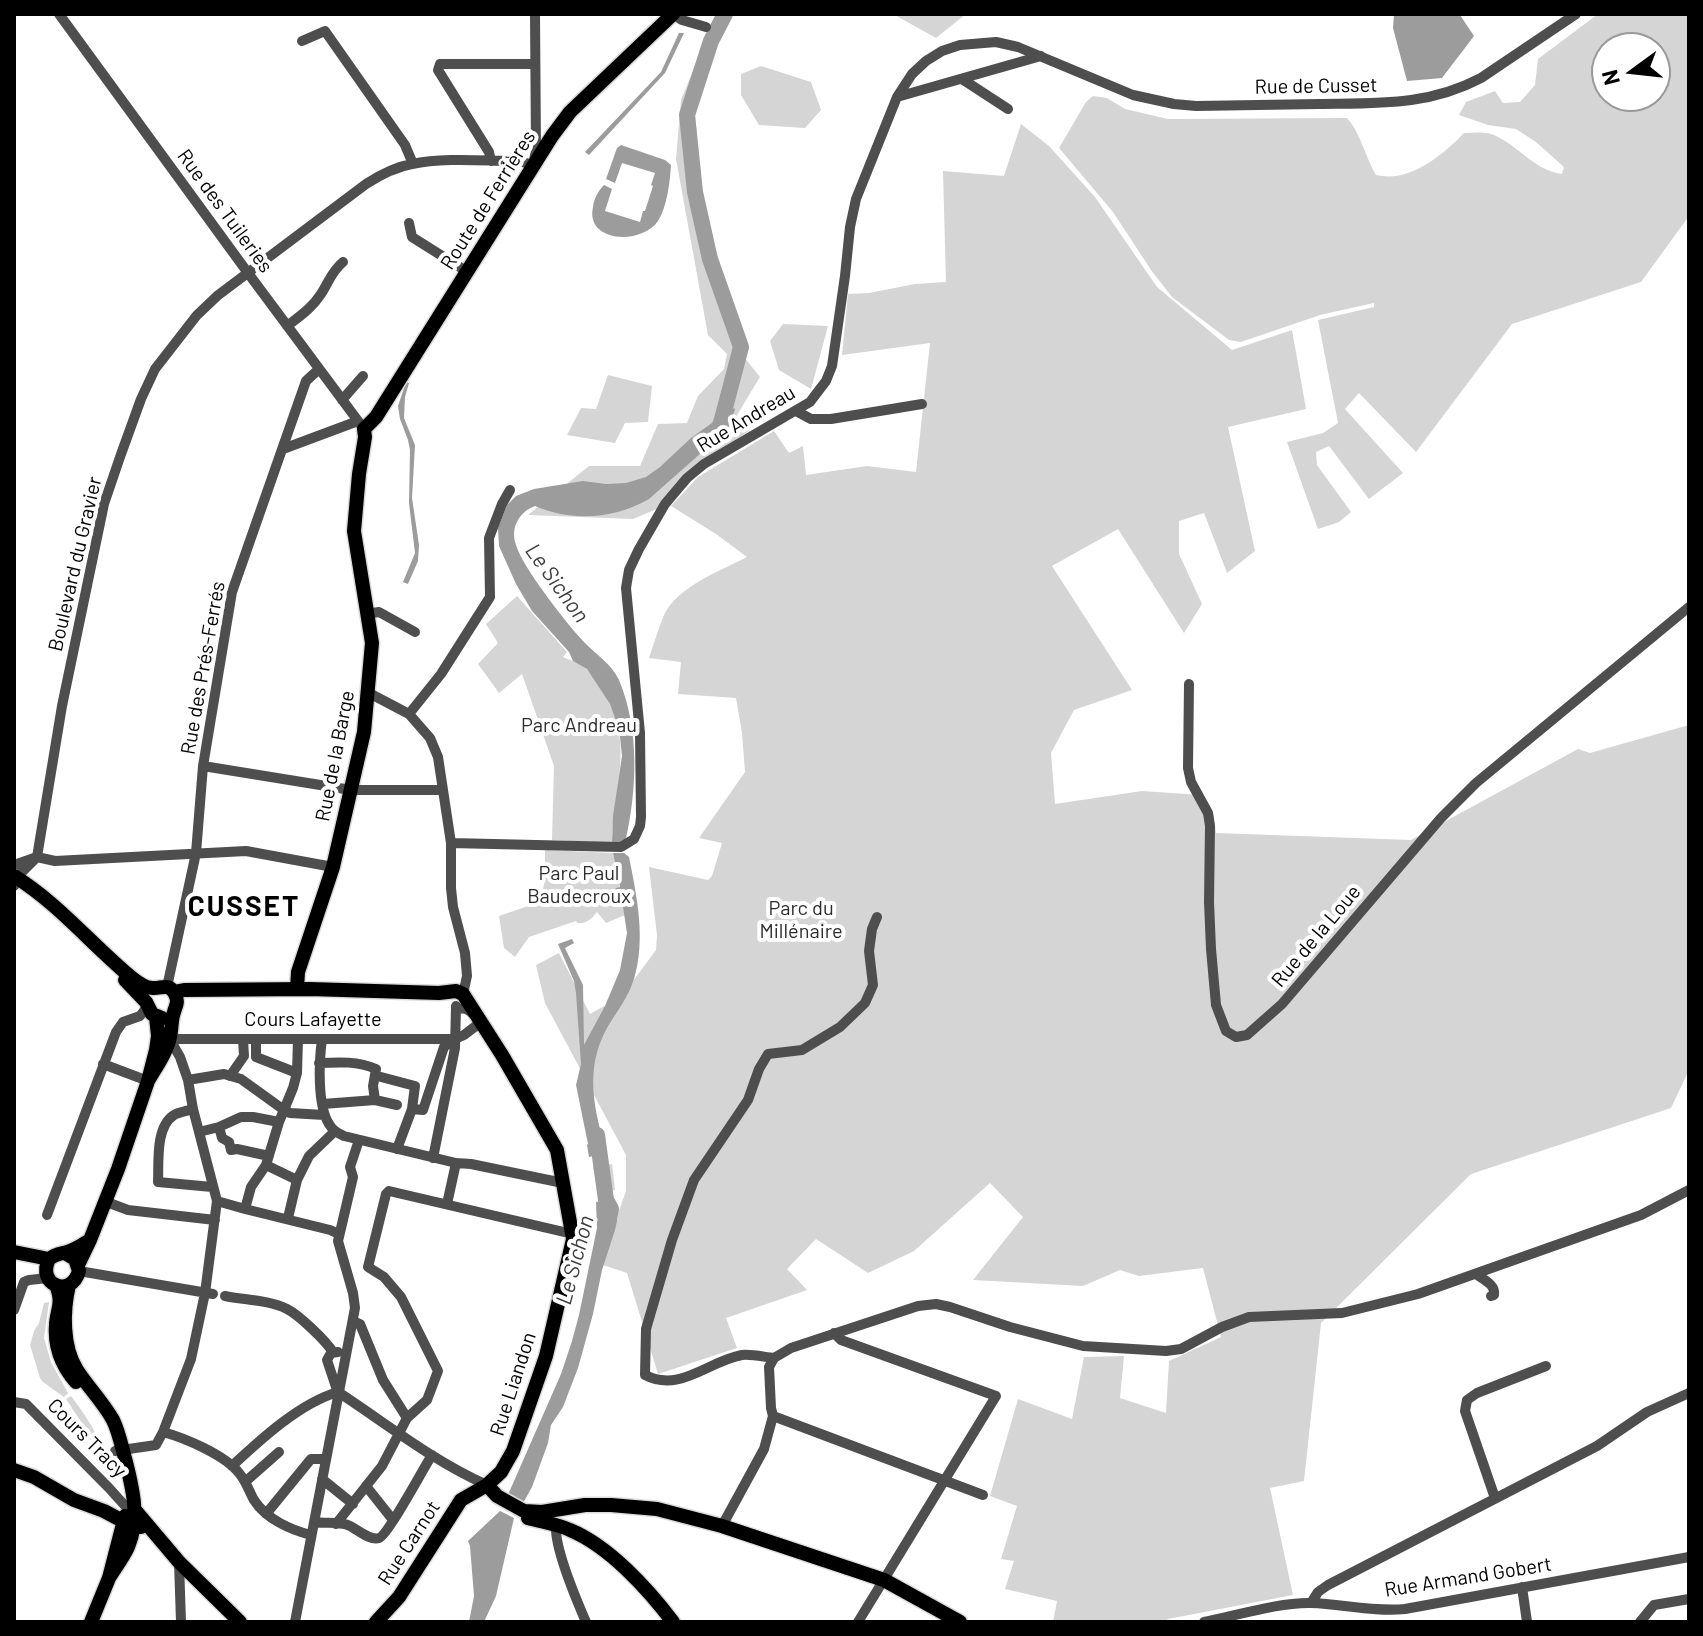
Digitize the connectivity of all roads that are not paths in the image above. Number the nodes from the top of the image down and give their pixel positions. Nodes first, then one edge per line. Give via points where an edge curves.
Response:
1 (59, 14) edge
2 (535, 14) edge
3 (673, 14) edge
4 (1576, 14) edge
5 (706, 27) dead end
6 (302, 41) dead end
7 (1041, 56) junction
8 (534, 64) junction
9 (962, 79) junction
10 (897, 97) junction
11 (1008, 109) dead end
12 (491, 161) junction
13 (413, 164) junction
14 (533, 165) junction
15 (409, 223) dead end
16 (343, 262) dead end
17 (466, 271) junction
18 (248, 273) junction
19 (287, 326) junction
20 (319, 369) junction
21 (363, 376) dead end
22 (342, 400) junction
23 (922, 404) dead end
24 (796, 411) junction
25 (361, 425) junction
26 (283, 449) junction
27 (510, 490) dead end
28 (1689, 607) edge
29 (366, 614) junction
30 (415, 632) dead end
31 (1189, 684) dead end
32 (369, 693) junction
33 (409, 714) junction
34 (203, 766) junction
35 (351, 790) junction
36 (443, 790) junction
37 (451, 843) junction
38 (196, 853) junction
39 (37, 857) junction
40 (333, 867) junction
41 (15, 876) edge
42 (877, 917) dead end
43 (297, 989) junction
44 (458, 1002) junction
45 (161, 1003) junction
46 (481, 1022) junction
47 (170, 1039) junction
48 (243, 1039) junction
49 (256, 1039) junction
50 (298, 1039) junction
51 (322, 1039) junction
52 (455, 1039) junction
53 (319, 1063) junction
54 (103, 1064) junction
55 (297, 1073) junction
56 (230, 1076) junction
57 (381, 1077) dead end
58 (188, 1080) junction
59 (148, 1081) junction
60 (375, 1100) junction
61 (397, 1105) dead end
62 (193, 1109) junction
63 (324, 1109) junction
64 (412, 1109) junction
65 (284, 1110) junction
66 (279, 1122) junction
67 (219, 1127) junction
68 (199, 1132) junction
69 (334, 1132) junction
70 (359, 1140) junction
71 (397, 1149) junction
72 (433, 1158) junction
73 (267, 1160) junction
74 (456, 1163) junction
75 (297, 1180) junction
76 (563, 1183) junction
77 (212, 1187) junction
78 (1689, 1190) edge
79 (104, 1201) junction
80 (217, 1201) junction
81 (447, 1204) junction
82 (245, 1209) junction
83 (47, 1215) dead end
84 (288, 1218) junction
85 (215, 1220) junction
86 (571, 1230) junction
87 (339, 1234) junction
88 (90, 1240) junction
89 (14, 1252) edge
90 (65, 1253) junction
91 (49, 1259) junction
92 (368, 1267) junction
93 (79, 1268) junction
94 (347, 1273) junction
95 (1476, 1274) junction
96 (58, 1283) junction
97 (214, 1295) junction
98 (1491, 1296) dead end
99 (14, 1310) edge
100 (353, 1321) junction
101 (834, 1333) junction
102 (335, 1358) junction
103 (774, 1358) junction
104 (1546, 1366) dead end
105 (338, 1392) junction
106 (1689, 1393) edge
107 (14, 1402) edge
108 (773, 1416) junction
109 (407, 1418) junction
110 (163, 1432) junction
111 (399, 1433) junction
112 (124, 1450) junction
113 (279, 1452) dead end
114 (432, 1455) junction
115 (325, 1459) junction
116 (232, 1466) junction
117 (14, 1470) edge
118 (322, 1479) junction
119 (245, 1482) junction
120 (945, 1482) junction
121 (366, 1486) junction
122 (485, 1490) junction
123 (983, 1495) dead end
124 (1495, 1498) junction
125 (353, 1504) junction
126 (573, 1507) junction
127 (266, 1514) junction
128 (522, 1514) junction
129 (130, 1517) junction
130 (393, 1520) junction
131 (314, 1522) junction
132 (336, 1524) junction
133 (556, 1525) junction
134 (722, 1526) junction
135 (151, 1535) junction
136 (311, 1535) junction
137 (127, 1549) junction
138 (1689, 1557) edge
139 (179, 1562) junction
140 (109, 1578) junction
141 (884, 1580) junction
142 (1522, 1587) junction
143 (1689, 1599) edge
144 (1311, 1603) junction
145 (91, 1622) edge
146 (181, 1622) edge
147 (240, 1622) edge
148 (295, 1622) edge
149 (376, 1622) edge
150 (586, 1622) edge
151 (673, 1622) edge
152 (858, 1622) edge
153 (960, 1622) edge
154 (1204, 1622) edge
155 (1527, 1622) edge
156 (1640, 1622) edge

1 - 18 street, Rue des Tuileries
2 - 8 street
3 - 5 street
3 - 14 main road, Route de Ferrières via 570,112
4 - 7 street, Rue de Cusset via 1465,87 1405,102 1174,104 1133,95
6 - 13 street via 325,31
7 - 9 street
7 - 10 street, Rue Andreau via 996,42 960,45 926,61
8 - 12 street via 440,64 438,70
8 - 14 street
9 - 10 street
9 - 11 street
10 - 24 street, Rue Andreau via 852,213 832,366 819,392
12 - 13 street, Boulevard du Gravier
12 - 14 street, Boulevard du Gravier
13 - 18 street, Boulevard du Gravier via 366,184
14 - 17 main road, Route de Ferrières
15 - 17 street via 412,237
16 - 19 street via 313,305
17 - 25 main road, Route de Ferrières via 376,417
18 - 19 street, Rue des Tuileries
18 - 39 street, Boulevard du Gravier via 197,315 155,369 136,412 104,504 56,733
19 - 20 street, Rue des Tuileries
20 - 22 street, Rue des Tuileries
20 - 26 street, Rue des Prés-Ferrés via 306,381
21 - 22 street
22 - 25 street, Rue des Tuileries
23 - 24 street via 831,419 811,419
24 - 37 street, Rue Andreau via 687,478 665,504 629,570 626,588 640,733 638,833 621,847
25 - 26 street
25 - 29 main road, Rue de la Barge via 365,437 354,531
26 - 34 street, Rue des Prés-Ferrés via 232,592
27 - 33 street via 489,538 490,597
28 - 31 street, Rue de la Loue via 1476,783 1282,1004 1247,1035 1236,1037 1226,1031 1216,1005 1210,826 1188,768
29 - 30 street via 379,612
29 - 32 main road, Rue de la Barge via 372,643
32 - 33 street
32 - 35 main road, Rue de la Barge
33 - 36 street via 430,738
34 - 35 street
34 - 38 street, Rue des Prés-Ferrés
35 - 36 street
35 - 40 main road, Rue de la Barge
36 - 37 street
37 - 44 street via 453,907 467,976
38 - 39 street via 55,861
38 - 40 street via 246,851
38 - 45 street, Rue des Prés-Ferrés
39 - 41 street
40 - 43 main road, Rue de la Barge
41 - 45 main road
42 - 103 street via 869,951 873,985 865,1003 840,1027 802,1050 768,1054 748,1100 694,1180 646,1329 645,1375 655,1380 685,1379 744,1355
43 - 44 main road, Cours Lafayette via 439,993
43 - 45 main road, Cours Lafayette via 198,990
44 - 46 main road, Rue Liandon
44 - 52 street
45 - 47 main road
45 - 54 street via 123,1022
45 - 59 main road
46 - 52 street
46 - 76 main road, Rue Liandon via 557,1150
47 - 48 street, Cours Lafayette
47 - 58 street
47 - 59 main road
48 - 49 street, Cours Lafayette
48 - 56 street via 244,1056
49 - 50 street, Cours Lafayette
49 - 55 street via 256,1057
50 - 51 street, Cours Lafayette
50 - 55 street
51 - 52 street, Cours Lafayette
51 - 53 street
52 - 64 street via 444,1047 423,1110
52 - 72 street
53 - 60 street via 348,1062 376,1069
53 - 63 street
54 - 59 street
54 - 83 street
55 - 65 street
56 - 58 street
56 - 65 street
57 - 64 street via 415,1086
58 - 62 street
59 - 79 main road
60 - 61 street
60 - 63 street
62 - 68 street
62 - 77 street via 173,1116 161,1133 158,1182
63 - 65 street
63 - 69 street
64 - 71 street
65 - 66 street
66 - 67 street via 241,1117
66 - 73 street
67 - 68 street
67 - 73 street via 231,1150
68 - 77 street
69 - 70 street
69 - 75 street via 309,1156
70 - 71 street
70 - 87 street
71 - 72 street
72 - 74 street
73 - 75 street
73 - 82 street
74 - 76 street
74 - 81 street
75 - 84 street
76 - 86 main road, Rue Liandon
77 - 80 street
78 - 95 street via 1641,1215
79 - 85 street via 128,1210
79 - 88 main road
80 - 82 street
80 - 85 street
81 - 86 street
81 - 92 street via 389,1191
82 - 84 street
84 - 87 street
85 - 97 street
86 - 122 main road, Rue Liandon via 566,1271 531,1402 513,1451
87 - 94 street
88 - 90 main road
88 - 93 main road
89 - 91 main road
90 - 91 main road
90 - 93 main road
91 - 96 main road via 46,1272
92 - 94 street
92 - 109 street via 401,1297 438,1371 427,1400
93 - 96 main road via 78,1277
93 - 97 street
94 - 100 street
95 - 98 street via 1493,1287
95 - 101 street via 1342,1313 1249,1317 1166,1351 1083,1346 936,1304
96 - 99 street via 24,1282
96 - 112 main road, Cours Tracy via 75,1367 114,1423
96 - 112 main road, Cours Tracy via 59,1353
97 - 102 street via 290,1311
97 - 110 street
100 - 102 street
100 - 109 street via 360,1324 383,1380
101 - 103 street
101 - 120 street via 996,1396
102 - 105 street
102 - 105 street
103 - 108 street via 769,1367
104 - 124 street via 1467,1400 1465,1411
105 - 111 street
105 - 115 street
105 - 116 street via 283,1422
106 - 124 street
107 - 129 street, Cours Tracy via 26,1404 109,1488
108 - 120 street
108 - 134 street via 759,1459
109 - 111 street
110 - 112 street via 156,1445
110 - 116 street via 200,1445
111 - 114 street
111 - 121 street
112 - 129 main road, Cours Tracy via 131,1482
113 - 119 street
114 - 122 street
114 - 130 street
115 - 118 street
115 - 127 street via 311,1459
116 - 119 street
117 - 129 main road via 74,1500
118 - 125 street
118 - 131 street
119 - 127 street
120 - 123 street
120 - 141 street
121 - 125 street
121 - 130 street
122 - 128 main road
122 - 149 main road, Rue Carnot via 461,1500 399,1597
124 - 144 street via 1328,1585
125 - 132 street
126 - 128 main road
126 - 133 main road
126 - 134 main road via 657,1509
127 - 136 street
128 - 133 main road
129 - 135 main road
129 - 137 main road
129 - 140 main road
130 - 132 street via 378,1538
131 - 132 street
131 - 136 street
133 - 150 street
133 - 151 main road via 599,1547 651,1594
134 - 141 main road
135 - 137 main road
135 - 139 main road
136 - 148 street
137 - 140 main road
138 - 142 street, Rue Armand Gobert
139 - 146 street
139 - 147 main road
140 - 145 main road
141 - 152 street
141 - 153 main road
142 - 144 street, Rue Armand Gobert via 1396,1610
142 - 155 street
143 - 156 street via 1654,1605
144 - 154 street, Rue Armand Gobert

